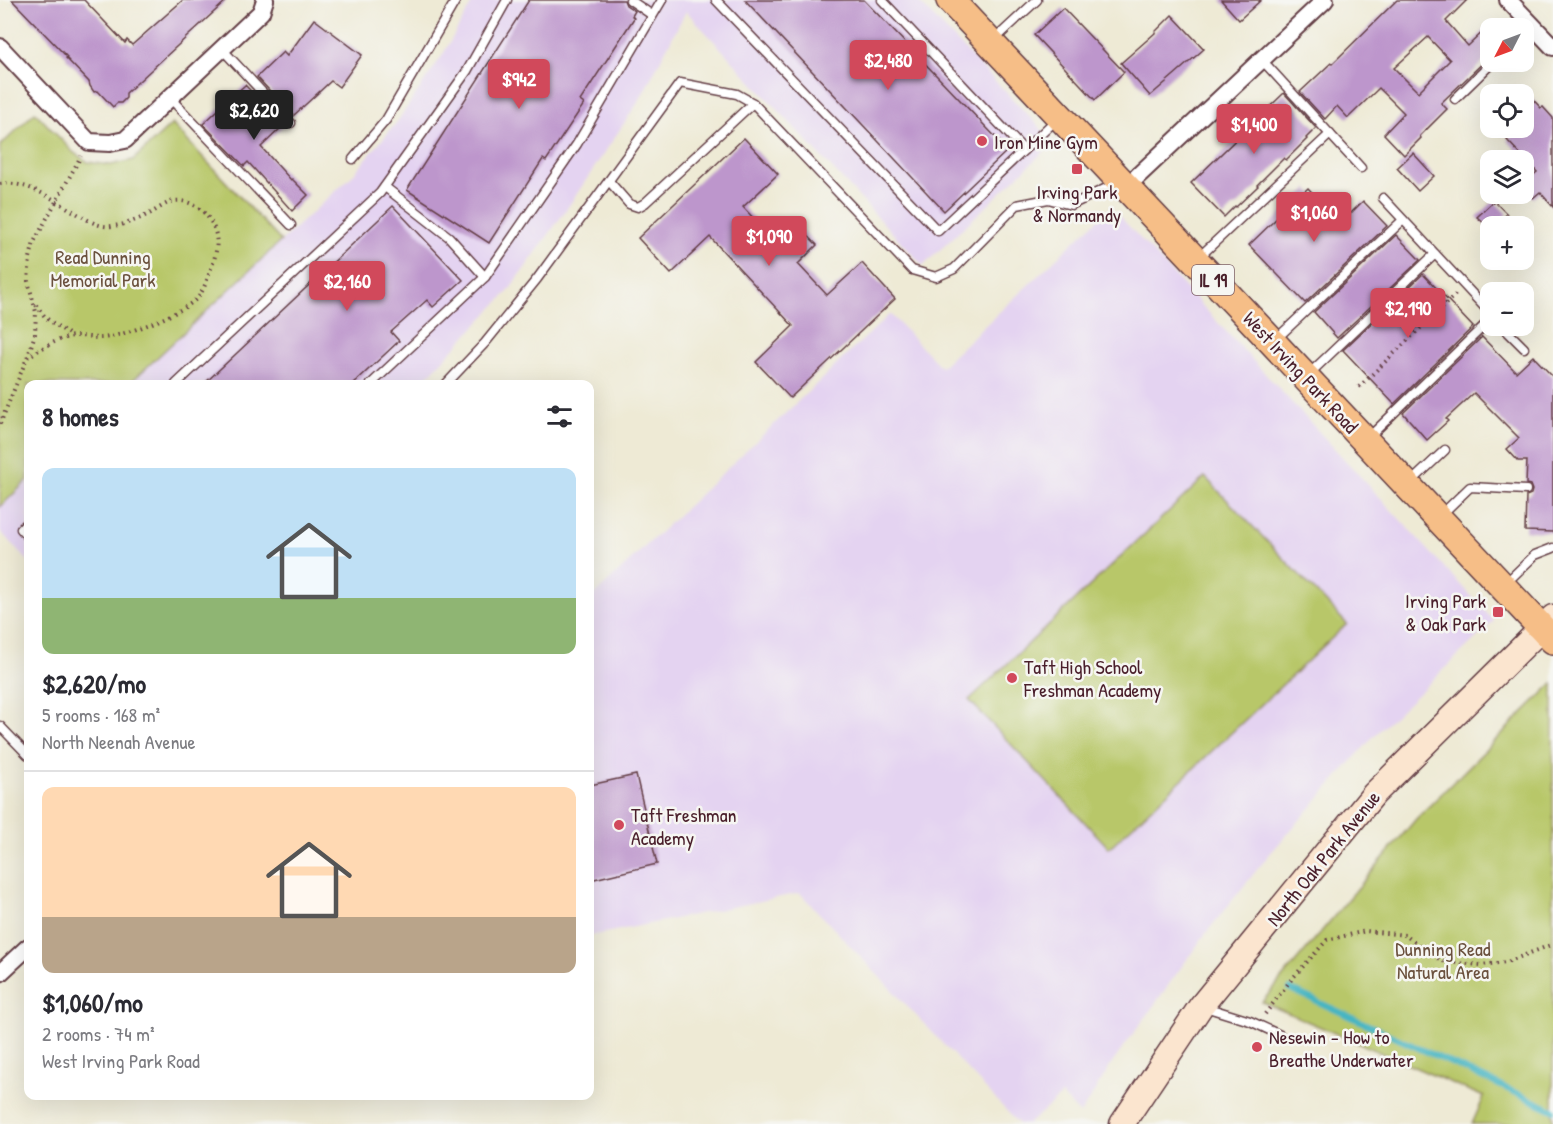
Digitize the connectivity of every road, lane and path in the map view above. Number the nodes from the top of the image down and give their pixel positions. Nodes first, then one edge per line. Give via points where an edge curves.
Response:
1 (265, 0) edge
2 (456, 0) edge
3 (507, 0) edge
4 (630, 0) edge
5 (662, 0) edge
6 (716, 0) edge
7 (882, 0) edge
8 (950, 0) edge
9 (1037, 0) edge
10 (1325, 0) edge
11 (1508, 0) edge
12 (652, 15) junction
13 (1521, 18) edge
14 (1534, 32) edge
15 (990, 43) junction
16 (0, 47) edge
17 (1553, 47) edge
18 (222, 49) junction
19 (1262, 60) junction
20 (1483, 72) edge
21 (170, 98) junction
22 (1455, 99) dead end
23 (753, 103) junction
24 (1059, 116) junction
25 (291, 123) dead end
26 (1330, 134) junction
27 (89, 142) junction
28 (1024, 150) junction
29 (353, 159) dead end
30 (1361, 168) dead end
31 (609, 181) junction
32 (0, 184) edge
33 (1123, 184) junction
34 (385, 187) junction
35 (1383, 198) dead end
36 (56, 202) junction
37 (1403, 220) junction
38 (291, 225) dead end
39 (1435, 254) junction
40 (1196, 261) junction
41 (485, 277) junction
42 (1465, 286) junction
43 (1480, 302) edge
44 (35, 303) junction
45 (1480, 330) edge
46 (71, 336) junction
47 (1512, 336) edge
48 (1272, 342) junction
49 (1524, 348) dead end
50 (28, 357) junction
51 (1305, 377) junction
52 (180, 380) edge
53 (375, 380) edge
54 (450, 380) edge
55 (1359, 387) dead end
56 (0, 424) edge
57 (1365, 441) junction
58 (1445, 450) dead end
59 (1407, 486) junction
60 (1526, 490) dead end
61 (1438, 518) junction
62 (1553, 548) edge
63 (1502, 586) junction
64 (1549, 628) edge
65 (0, 726) edge
66 (24, 751) edge
67 (1553, 944) edge
68 (24, 951) edge
69 (0, 973) edge
70 (1201, 1006) junction
71 (1257, 1024) junction
72 (1280, 1035) dead end
73 (1122, 1124) edge

1 - 18 street via 261,12
2 - 29 lane via 386,120
3 - 34 lane via 466,70
4 - 12 lane
5 - 12 lane
6 - 28 lane via 938,231
7 - 28 lane
8 - 15 main road, West Irving Park Road / IL 19
9 - 15 lane
10 - 19 street
11 - 13 street
12 - 41 lane via 577,144
14 - 17 street
15 - 24 main road, West Irving Park Road / IL 19
16 - 27 street
18 - 21 street
18 - 25 lane
19 - 26 lane
19 - 33 street
20 - 22 lane
21 - 27 street via 125,140
21 - 38 lane
23 - 31 lane via 638,207 629,204
23 - 31 lane via 737,94 680,83
23 - 33 lane via 912,270 936,277 954,269 1017,205 1048,199 1071,205
24 - 28 lane
24 - 33 main road, West Irving Park Road / IL 19
26 - 30 lane
26 - 40 lane
27 - 36 path
31 - 54 lane via 537,279
32 - 36 path via 25,185
33 - 40 main road, West Irving Park Road / IL 19
34 - 41 lane via 449,237
34 - 52 lane
35 - 37 lane
36 - 44 path via 34,242 30,258 28,281
36 - 46 path via 94,224 110,227 173,201 186,201 201,209 216,236 214,262 205,286 188,306 120,335
37 - 39 lane
37 - 48 lane
39 - 42 lane
39 - 51 lane
40 - 48 main road, West Irving Park Road / IL 19
41 - 53 lane
42 - 43 lane
42 - 55 path
44 - 46 path via 46,318
44 - 50 path via 35,334
45 - 57 lane
46 - 50 path
47 - 49 lane
48 - 51 main road, West Irving Park Road / IL 19
50 - 56 path
51 - 57 main road, West Irving Park Road / IL 19
57 - 59 main road, West Irving Park Road / IL 19
58 - 59 lane
59 - 61 main road, West Irving Park Road / IL 19
60 - 61 lane via 1470,487
61 - 63 main road, West Irving Park Road / IL 19
62 - 63 lane via 1535,555
63 - 64 main road, West Irving Park Road / IL 19
64 - 70 street, North Oak Park Avenue via 1374,794
65 - 66 lane
67 - 71 path via 1508,962 1481,965 1445,962 1405,935 1366,931 1327,940
68 - 69 street
70 - 71 lane
70 - 73 street, North Oak Park Avenue
71 - 72 lane

